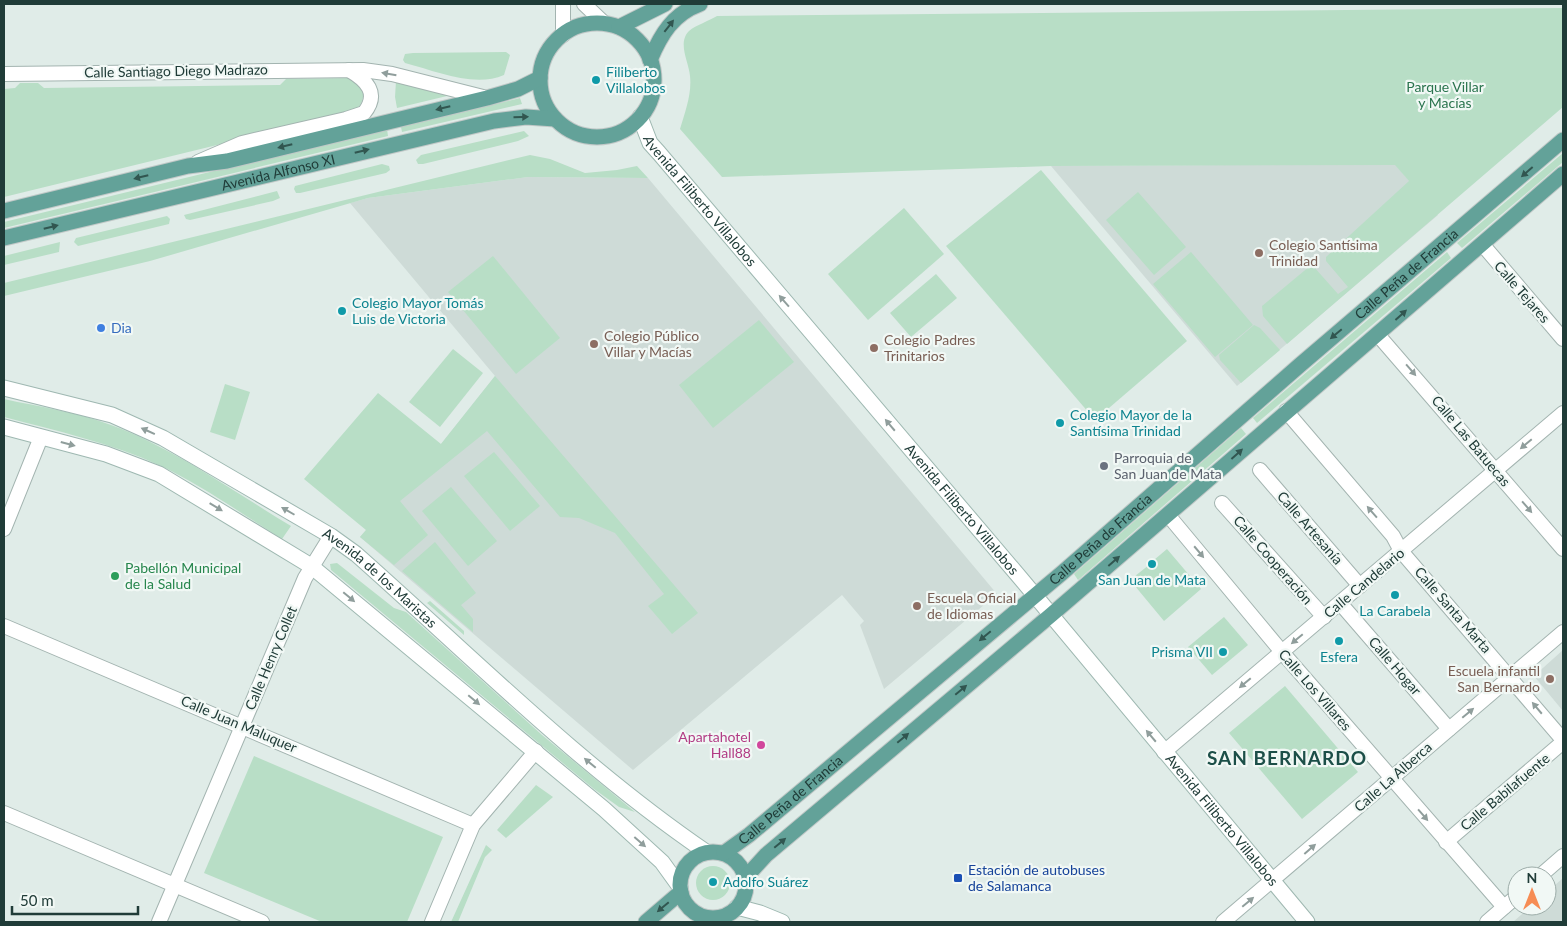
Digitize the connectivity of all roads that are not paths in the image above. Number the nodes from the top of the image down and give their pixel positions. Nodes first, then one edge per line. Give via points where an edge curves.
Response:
1 (563, 4) edge
2 (584, 4) edge
3 (665, 4) edge
4 (700, 4) edge
5 (604, 23) junction
6 (619, 27) junction
7 (563, 35) junction
8 (650, 60) junction
9 (348, 70) junction
10 (4, 74) edge
11 (540, 78) junction
12 (487, 98) junction
13 (640, 117) junction
14 (555, 119) junction
15 (1563, 140) edge
16 (188, 166) junction
17 (1563, 174) edge
18 (4, 211) edge
19 (4, 238) edge
20 (1482, 244) junction
21 (1378, 335) junction
22 (1563, 339) edge
23 (4, 388) edge
24 (1286, 411) junction
25 (1563, 413) edge
26 (4, 427) edge
27 (41, 437) junction
28 (1260, 470) dead end
29 (1495, 471) junction
30 (1222, 502) dead end
31 (1168, 515) junction
32 (4, 528) edge
33 (330, 536) junction
34 (1563, 549) edge
35 (1401, 551) junction
36 (311, 566) junction
37 (1360, 586) junction
38 (1034, 595) junction
39 (1340, 603) junction
40 (1051, 616) junction
41 (1324, 617) junction
42 (4, 626) edge
43 (1563, 632) edge
44 (1282, 652) junction
45 (1511, 677) junction
46 (242, 725) junction
47 (1449, 729) junction
48 (1563, 741) edge
49 (536, 752) junction
50 (1164, 752) junction
51 (1391, 779) junction
52 (4, 813) edge
53 (473, 825) junction
54 (1446, 842) junction
55 (706, 852) junction
56 (724, 854) junction
57 (1563, 856) edge
58 (1552, 866) edge
59 (746, 877) junction
60 (1272, 881) junction
61 (174, 885) junction
62 (680, 890) junction
63 (1507, 904) edge
64 (737, 907) junction
65 (1504, 907) junction
66 (691, 918) edge
67 (159, 922) edge
68 (262, 922) edge
69 (432, 922) edge
70 (646, 922) edge
71 (782, 922) edge
72 (1224, 922) edge
73 (1307, 922) edge
74 (1486, 922) edge

1 - 7 street
2 - 5 street
3 - 6 main road
8 -> 4 main road via 668,25 677,16
5 - 6 main road
5 - 7 main road via 581,25
6 - 8 main road via 643,46
7 - 11 main road via 553,42 545,56
8 - 13 main road via 654,84
9 - 10 street, Calle Santiago Diego Madrazo
12 -> 9 street, Calle Santiago Diego Madrazo via 392,74
9 - 16 street via 370,87 371,95 364,113 242,144
11 - 12 main road, Avenida Alfonso XI via 518,89
11 - 14 main road via 546,107
12 -> 16 main road, Avenida Alfonso XI via 227,161
13 - 14 main road via 624,129 605,136 578,134
38 -> 13 main road, Avenida Filiberto Villalobos via 650,143
19 -> 14 main road, Avenida Alfonso XI via 494,121 526,117
15 -> 38 main road, Calle Peña de Francia
16 -> 18 main road, Avenida Alfonso XI
17 - 20 main road, Calle Peña de Francia
21 -> 20 main road, Calle Peña de Francia
20 - 22 street, Calle Tejares
21 - 24 main road, Calle Peña de Francia
21 -> 29 street, Calle Las Batuecas
33 -> 23 main road, Avenida de los Maristas via 163,438 112,415
31 -> 24 main road, Calle Peña de Francia
35 -> 24 street, Calle Santa Marta via 1393,536
25 -> 29 street, Calle Candelario
26 - 27 main road
27 - 32 street
27 -> 36 main road via 106,454 159,474
28 - 37 street, Calle Artesanía
29 -> 34 street, Calle Las Batuecas
29 - 35 street, Calle Candelario
30 - 41 street, Calle Cooperación
40 -> 31 main road, Calle Peña de Francia
31 -> 44 street, Calle Los Villares
33 - 36 street, Calle Henry Collet
55 -> 33 main road, Avenida de los Maristas via 646,809 545,725 356,554
35 - 37 street, Calle Candelario
35 - 45 street, Calle Santa Marta
36 - 46 street, Calle Henry Collet
36 -> 49 main road
37 - 39 street, Calle Candelario
38 - 40 main road, Avenida Filiberto Villalobos
38 -> 56 main road, Calle Peña de Francia
39 - 41 street, Calle Candelario
39 - 47 street, Calle Hogar
50 -> 40 main road, Avenida Filiberto Villalobos
59 -> 40 main road, Calle Peña de Francia via 773,849
41 -> 44 street, Calle Candelario
42 - 46 street, Calle Juan Maluquer
43 - 45 street, Calle La Alberca
44 -> 50 street, Calle Candelario
44 - 51 street, Calle Los Villares
47 -> 45 street, Calle La Alberca
48 -> 45 street, Calle Santa Marta
46 - 53 street, Calle Juan Maluquer
46 - 61 street, Calle Henry Collet
47 - 51 street, Calle La Alberca
48 - 54 street, Calle Babilafuente
49 - 53 street
49 -> 62 main road via 662,862
50 - 60 main road, Avenida Filiberto Villalobos
51 -> 54 street, Calle Los Villares
60 -> 51 street, Calle La Alberca
52 - 61 street
53 - 69 street
54 - 65 street, Calle Los Villares
55 - 56 main road
55 - 62 main road via 696,856 684,868
56 - 59 main road via 739,864
57 - 58 street
59 - 64 main road via 746,891
72 -> 60 street, Calle La Alberca
60 - 73 main road, Avenida Filiberto Villalobos
61 - 67 street, Calle Henry Collet
61 - 68 street
62 - 66 main road
62 -> 70 main road
63 - 65 street
64 - 66 main road via 721,917
64 - 71 main road
65 - 74 street

